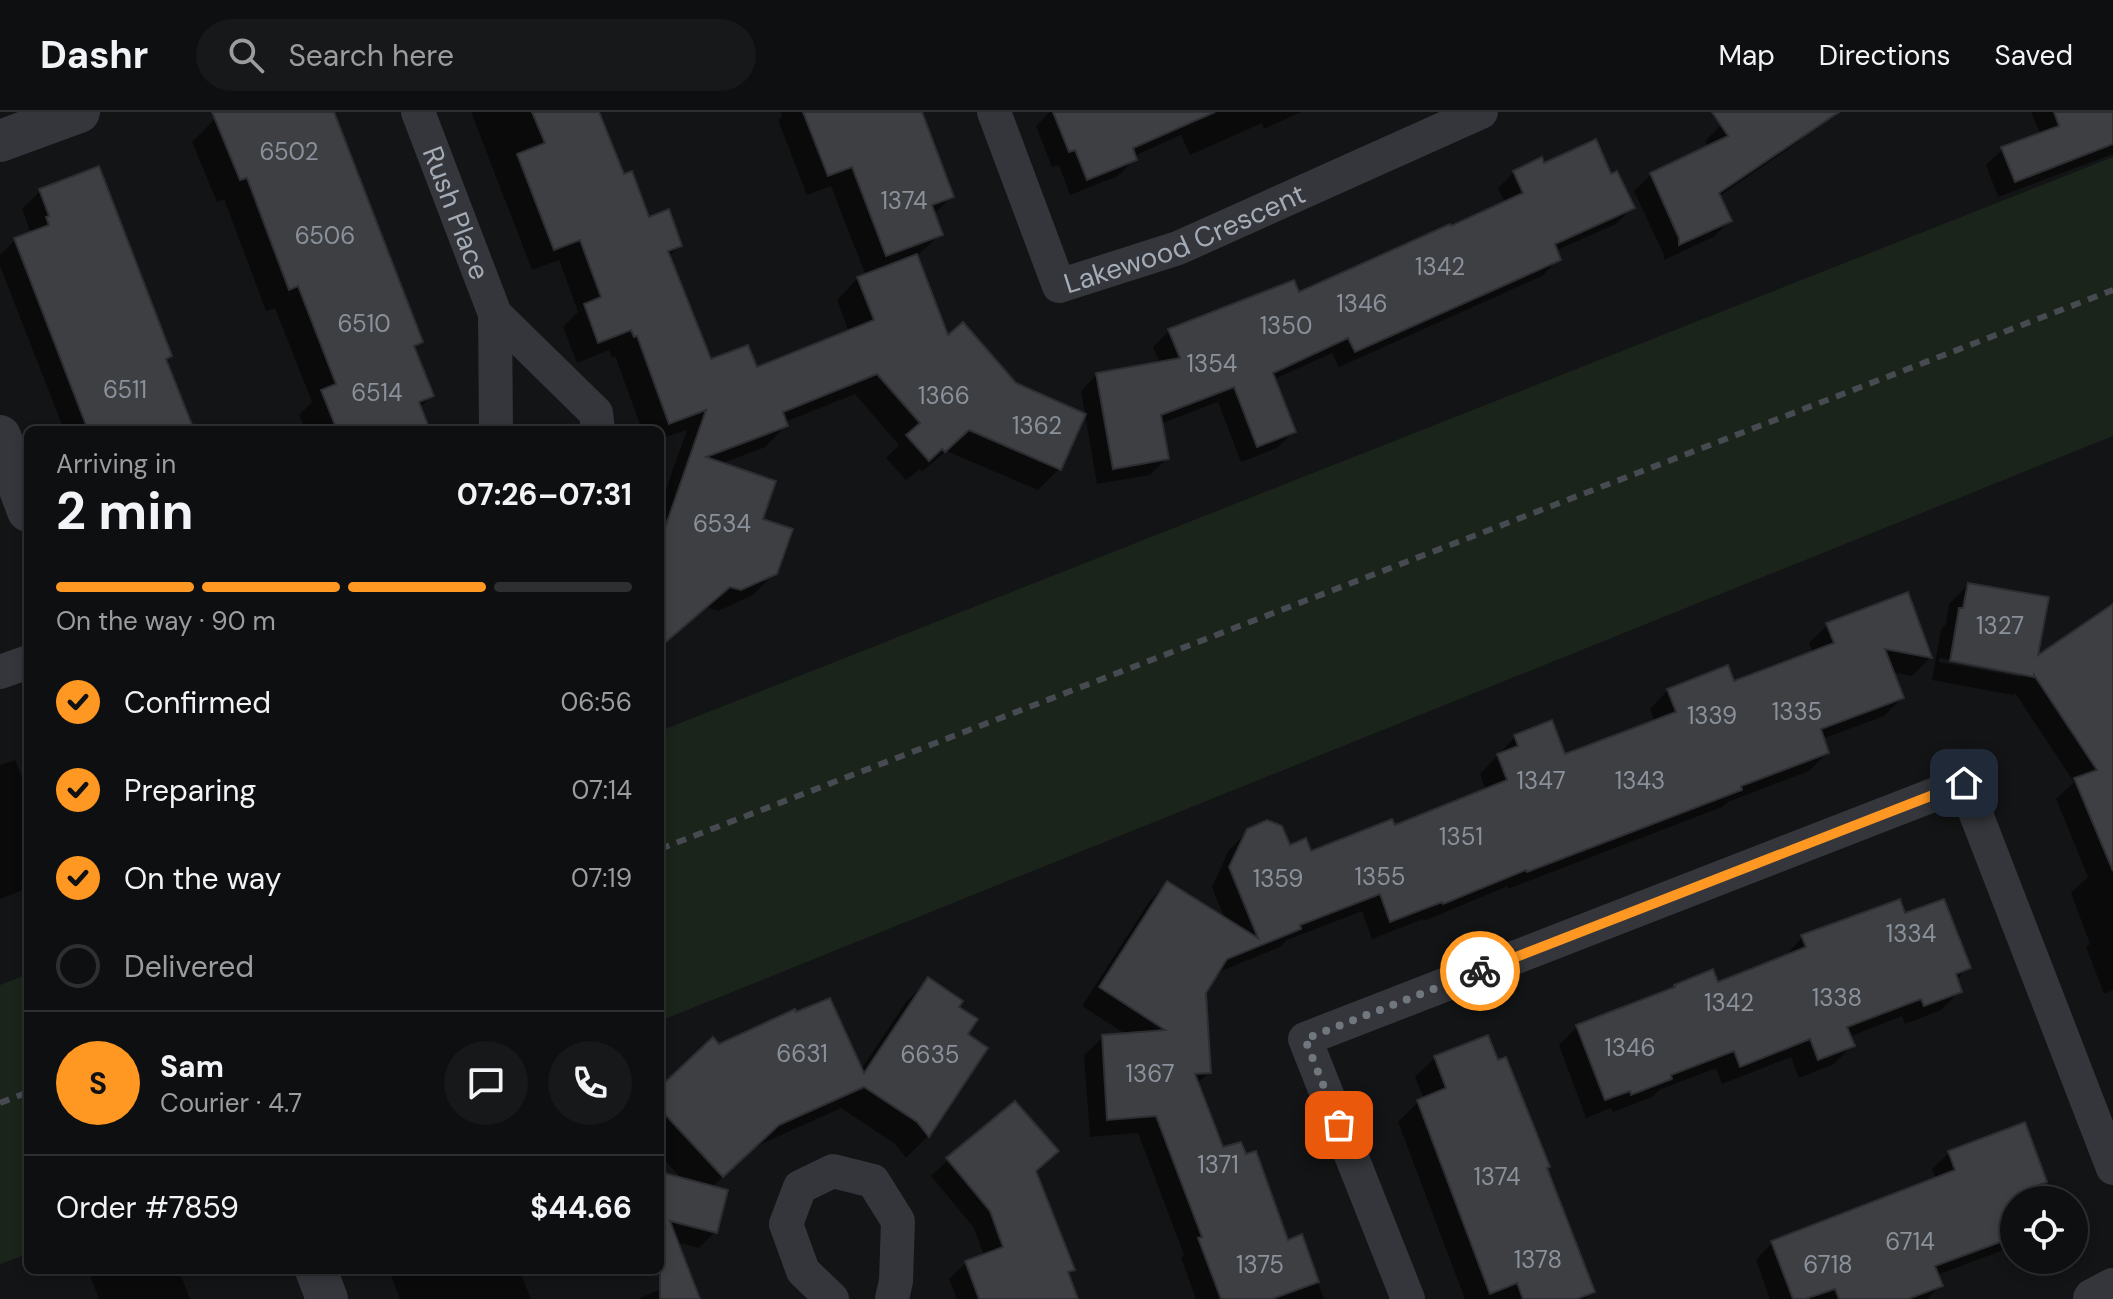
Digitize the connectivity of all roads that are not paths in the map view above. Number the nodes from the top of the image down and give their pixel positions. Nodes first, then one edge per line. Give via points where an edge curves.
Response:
1 (79, 112) edge
2 (418, 112) edge
3 (994, 112) edge
4 (1481, 112) edge
5 (0, 141) edge
6 (495, 314) junction
7 (496, 426) edge
8 (598, 426) edge
9 (0, 436) edge
10 (24, 500) edge
11 (24, 663) edge
12 (0, 672) edge
13 (2113, 1168) edge
14 (318, 1274) edge
15 (2113, 1289) edge
16 (327, 1299) edge
17 (832, 1299) edge
18 (892, 1299) edge
19 (1408, 1299) edge
20 (2094, 1299) edge

1 - 5 street
2 - 6 street, Rush Place
3 - 4 street, Lakewood Crescent via 1059,286 1178,248
6 - 7 street, Rush Place
6 - 8 street, Rush Place via 596,413
9 - 10 street
11 - 12 street
13 - 19 street via 1964,783 1305,1039
14 - 16 street
15 - 20 street
17 - 18 street via 803,1271 786,1224 800,1187 833,1171 873,1181 898,1221

